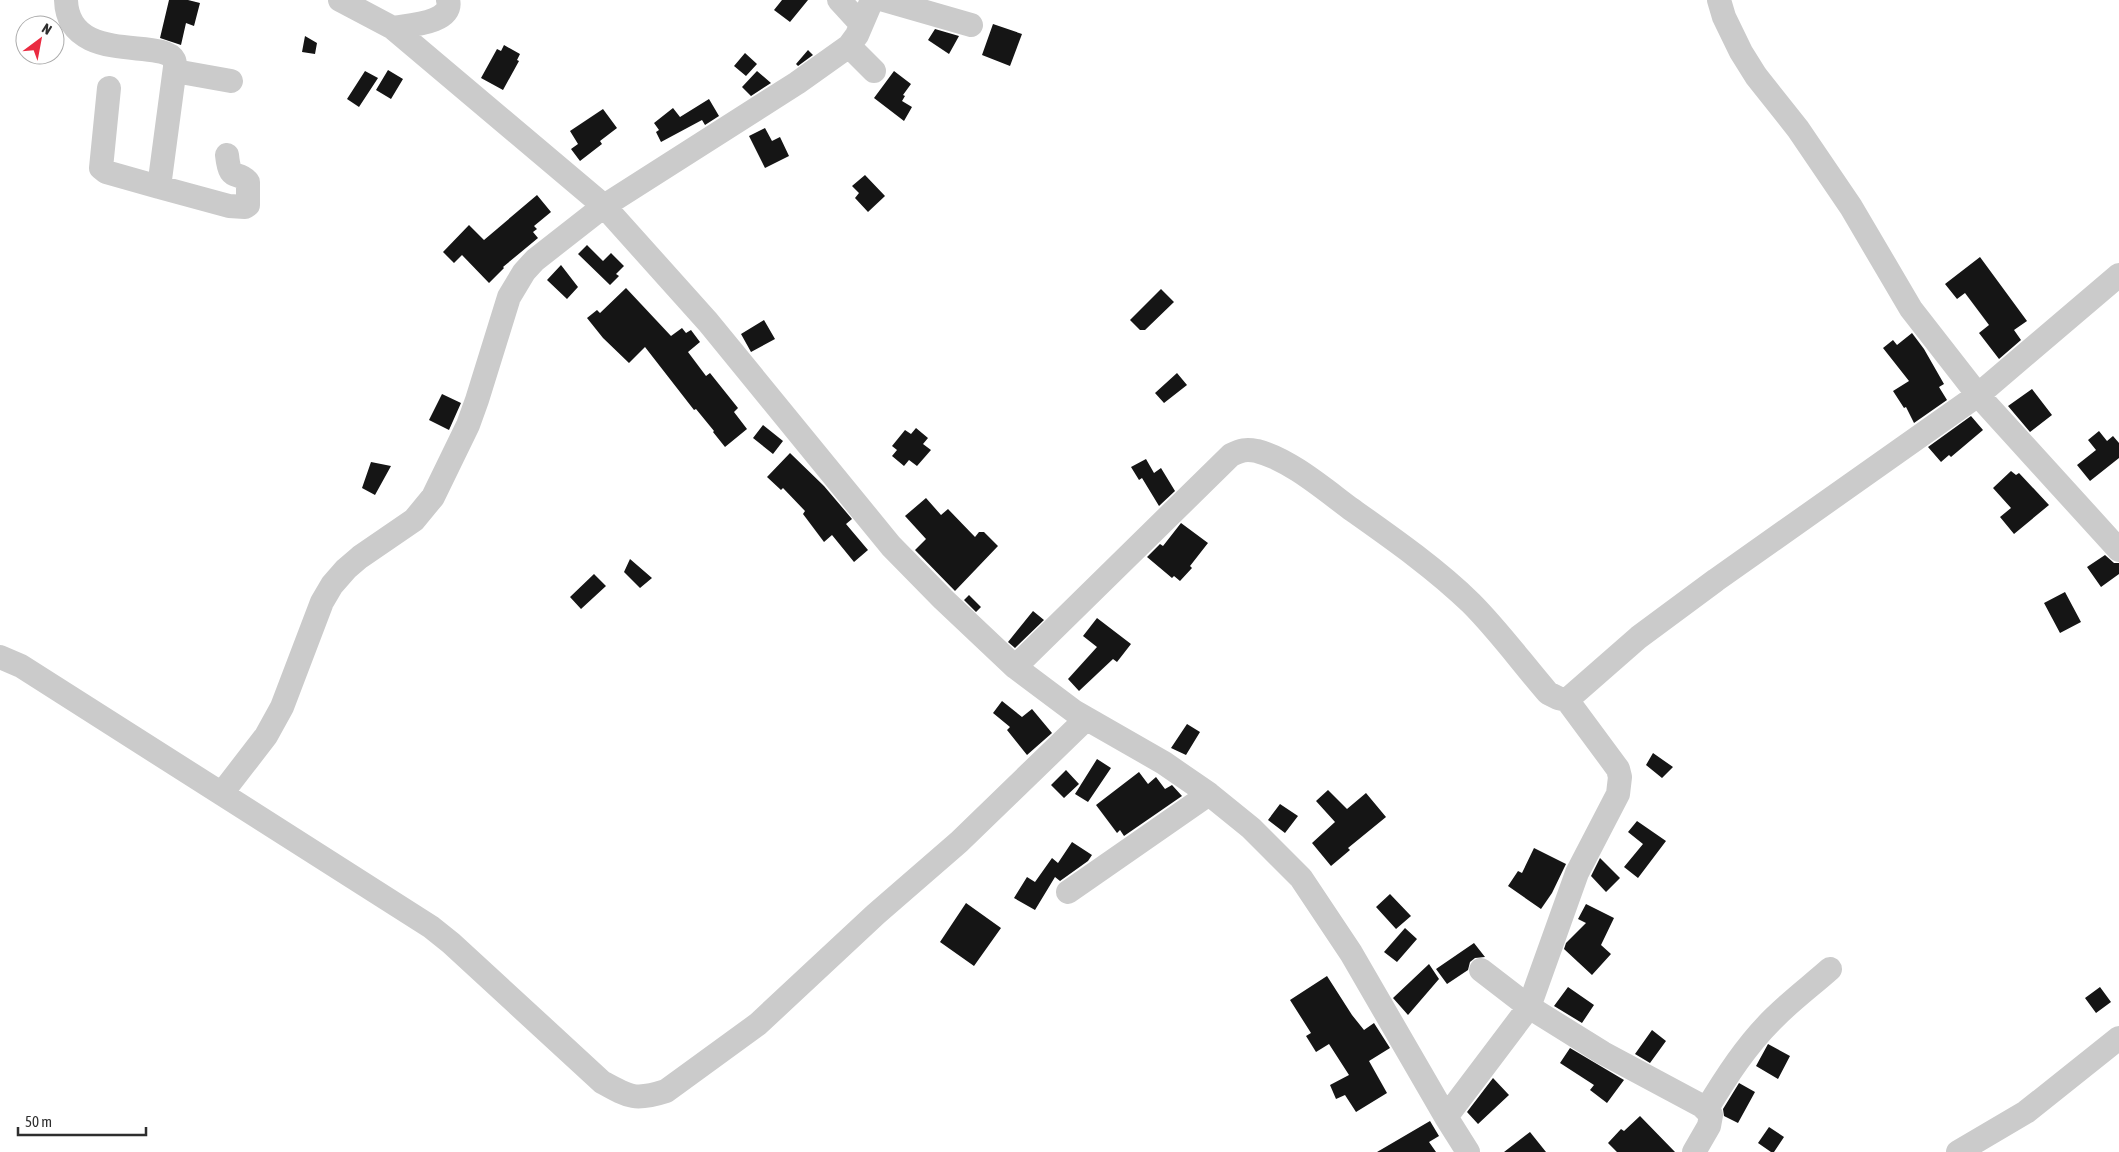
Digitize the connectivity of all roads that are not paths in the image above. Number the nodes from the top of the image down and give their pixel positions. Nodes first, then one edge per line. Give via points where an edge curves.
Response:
1 (66, 0) edge
2 (340, 0) edge
3 (448, 0) edge
4 (839, 0) edge
5 (872, 0) edge
6 (884, 0) edge
7 (1719, 0) edge
8 (861, 24) junction
9 (971, 25) dead end
10 (393, 28) junction
11 (849, 46) junction
12 (175, 71) junction
13 (874, 71) dead end
14 (231, 81) dead end
15 (109, 88) dead end
16 (227, 155) dead end
17 (159, 187) junction
18 (604, 206) junction
19 (2119, 275) edge
20 (1978, 395) junction
21 (2119, 550) edge
22 (0, 657) edge
23 (1015, 667) junction
24 (1567, 700) junction
25 (1086, 719) junction
26 (222, 794) junction
27 (1209, 794) junction
28 (1068, 892) dead end
29 (1830, 969) dead end
30 (1480, 970) dead end
31 (1529, 1007) junction
32 (2119, 1038) edge
33 (1706, 1110) junction
34 (1446, 1117) junction
35 (1468, 1152) edge
36 (1694, 1152) edge
37 (1958, 1152) edge

1 - 12 street via 70,20 91,39 106,45 170,55
2 - 10 street
3 - 10 street via 449,8 439,19
4 - 8 street
5 - 8 street
6 - 9 street
7 - 20 street via 1741,52 1756,76 1798,129 1835,184 1911,309
8 - 11 street
10 - 18 street
11 - 13 street
11 - 18 street via 797,83
12 - 14 street
12 - 17 street
15 - 17 street via 100,168
16 - 17 street via 231,172 248,182 248,205 245,207 229,206
18 - 23 street via 708,322 891,546
18 - 26 street via 535,260 515,284 474,408 433,497 414,520 360,558 332,584 282,707 266,736
19 - 20 street
20 - 21 street
20 - 24 street via 1639,637
22 - 26 street via 30,672
23 - 24 street via 1232,455 1246,450 1259,451 1282,462 1396,541 1469,602 1548,693
23 - 25 street
24 - 31 street via 1618,768 1620,784 1614,804 1577,873
25 - 26 street via 959,842 758,1024 666,1091 648,1097 628,1096 602,1082 451,943 405,910
25 - 27 street via 1164,762
27 - 28 street
27 - 34 street via 1251,828 1301,878 1351,953
29 - 33 street via 1779,1013 1758,1036 1733,1065
30 - 31 street
31 - 33 street via 1602,1053
31 - 34 street
32 - 37 street via 2026,1112
33 - 36 street via 1711,1115 1709,1126
34 - 35 street

